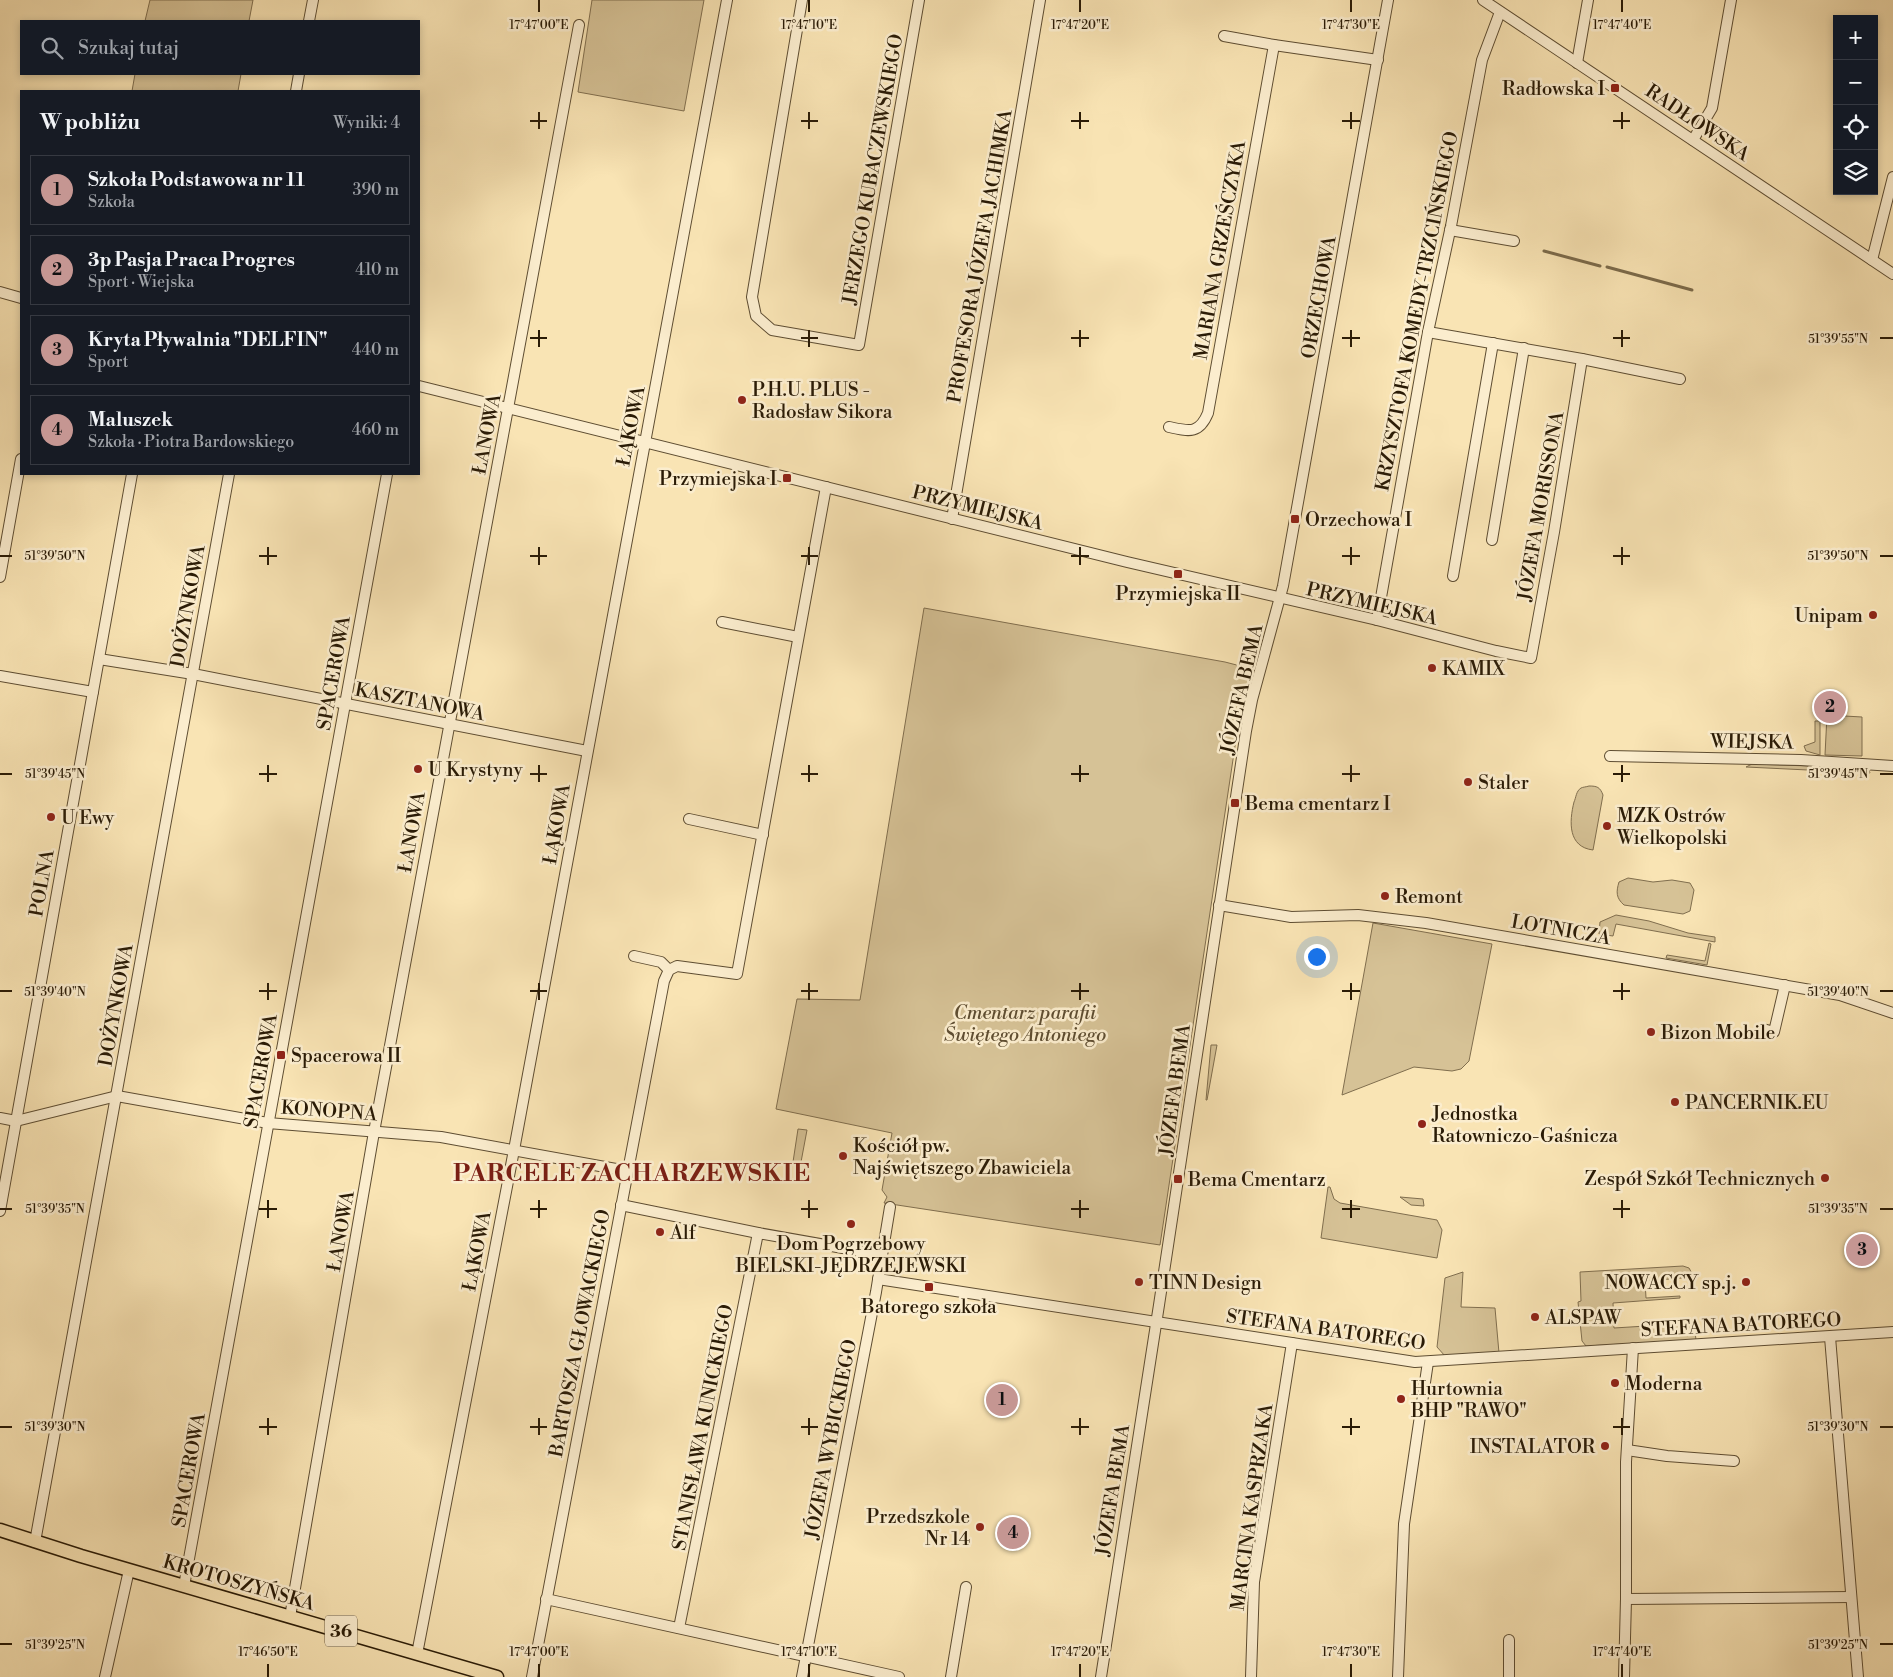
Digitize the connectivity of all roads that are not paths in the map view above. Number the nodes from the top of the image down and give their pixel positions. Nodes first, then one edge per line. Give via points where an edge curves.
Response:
1 (314, 0) edge
2 (727, 0) edge
3 (802, 0) edge
4 (919, 0) edge
5 (1040, 0) edge
6 (1388, 0) edge
7 (1483, 0) edge
8 (1588, 0) edge
9 (1731, 0) edge
10 (1500, 12) junction
11 (309, 20) edge
12 (579, 25) dead end
13 (1224, 36) dead end
14 (1274, 45) junction
15 (1378, 60) junction
16 (1577, 63) junction
17 (299, 75) edge
18 (296, 90) edge
19 (1693, 140) junction
20 (1893, 177) edge
21 (1450, 230) junction
22 (1514, 242) dead end
23 (1872, 260) junction
24 (1893, 274) edge
25 (0, 292) edge
26 (20, 298) edge
27 (1428, 332) junction
28 (1493, 342) junction
29 (1524, 348) junction
30 (1582, 359) junction
31 (1680, 379) dead end
32 (420, 386) edge
33 (508, 409) junction
34 (1169, 427) dead end
35 (645, 443) junction
36 (20, 465) edge
37 (132, 475) edge
38 (229, 475) edge
39 (387, 475) edge
40 (826, 487) junction
41 (952, 518) junction
42 (1492, 540) dead end
43 (1452, 576) dead end
44 (0, 577) edge
45 (1280, 599) junction
46 (1377, 620) junction
47 (722, 622) dead end
48 (798, 637) junction
49 (1531, 658) joint
50 (99, 659) junction
51 (193, 674) junction
52 (0, 676) edge
53 (93, 692) junction
54 (345, 704) junction
55 (448, 725) junction
56 (587, 751) junction
57 (1610, 756) dead end
58 (1893, 766) edge
59 (689, 819) dead end
60 (763, 835) junction
61 (1220, 905) junction
62 (634, 956) dead end
63 (669, 970) junction
64 (1785, 986) junction
65 (1893, 1013) edge
66 (1763, 1029) dead end
67 (117, 1096) junction
68 (0, 1118) edge
69 (16, 1121) junction
70 (268, 1123) junction
71 (374, 1132) junction
72 (514, 1150) junction
73 (627, 1170) junction
74 (621, 1204) junction
75 (890, 1207) dead end
76 (0, 1211) edge
77 (758, 1233) junction
78 (882, 1255) junction
79 (878, 1279) junction
80 (1156, 1323) junction
81 (1893, 1332) edge
82 (1830, 1336) junction
83 (1292, 1343) junction
84 (1633, 1348) junction
85 (1428, 1362) junction
86 (1627, 1450) junction
87 (1734, 1461) dead end
88 (0, 1530) edge
89 (35, 1542) junction
90 (129, 1570) junction
91 (184, 1586) junction
92 (966, 1587) dead end
93 (1851, 1597) junction
94 (546, 1599) junction
95 (1626, 1599) junction
96 (290, 1617) junction
97 (679, 1628) junction
98 (1509, 1640) dead end
99 (417, 1654) junction
100 (807, 1656) junction
101 (105, 1677) edge
102 (497, 1677) edge
103 (532, 1677) edge
104 (802, 1677) edge
105 (899, 1677) edge
106 (951, 1677) edge
107 (1100, 1677) edge
108 (1251, 1677) edge
109 (1398, 1677) edge
110 (1509, 1677) edge
111 (1624, 1677) edge
112 (1858, 1677) edge

1 - 11 street
2 - 35 street, ŁĄKOWA
3 - 4 street, JERZEGO KUBACZEWSKIEGO via 752,297 756,316 772,330 859,345
5 - 41 street, PROFESORA JÓZEFA JACHIMKA
6 - 15 street, ORZECHOWA
7 - 10 street, RADŁOWSKA
8 - 16 street
9 - 19 street via 1712,108
10 - 16 street, RADŁOWSKA
10 - 21 street, KRZYSZTOFA KOMEDY-TRZCIŃSKIEGO via 1482,60
12 - 33 street, ŁANOWA
13 - 14 street
14 - 15 street
14 - 34 street, MARIANA GRZEŚCZYKA via 1208,413 1197,429
15 - 45 street, ORZECHOWA
16 - 19 street, RADŁOWSKA
17 - 18 street
19 - 23 street, RADŁOWSKA
20 - 23 street
21 - 22 street
21 - 27 street, KRZYSZTOFA KOMEDY-TRZCIŃSKIEGO
23 - 24 street, RADŁOWSKA
25 - 26 street
27 - 28 street
27 - 46 street, KRZYSZTOFA KOMEDY-TRZCIŃSKIEGO
28 - 29 street
28 - 43 street
29 - 30 street
29 - 42 street
30 - 31 street
30 - 49 street, JÓZEFA MORISSONA
32 - 33 street, PRZYMIEJSKA
33 - 35 street, PRZYMIEJSKA
33 - 55 street, ŁANOWA
35 - 40 street, PRZYMIEJSKA
35 - 56 street, ŁĄKOWA
36 - 44 street
37 - 50 street, POLNA
38 - 51 street, DOŻYNKOWA
39 - 54 street, SPACEROWA
40 - 41 street, PRZYMIEJSKA
40 - 48 street
41 - 45 street, PRZYMIEJSKA
45 - 46 street, PRZYMIEJSKA
45 - 61 street, JÓZEFA BEMA via 1249,716
46 - 49 street, PRZYMIEJSKA via 1496,652
47 - 48 street
48 - 60 street
50 - 51 street, KASZTANOWA
50 - 53 street, POLNA
51 - 54 street, KASZTANOWA
51 - 67 street, DOŻYNKOWA
52 - 53 street
53 - 69 street, POLNA
54 - 55 street, KASZTANOWA
54 - 70 street, SPACEROWA
55 - 56 street, KASZTANOWA
55 - 71 street, ŁANOWA
56 - 72 street, ŁĄKOWA
57 - 58 street, WIEJSKA via 1801,760
59 - 60 street
60 - 63 street via 738,974 677,966
61 - 64 street, LOTNICZA via 1291,917 1358,915 1419,922
61 - 80 street, JÓZEFA BEMA
62 - 63 street via 661,962
63 - 73 street, BARTOSZA GŁOWACKIEGO via 664,981
64 - 65 street, LOTNICZA via 1840,996
64 - 66 street via 1774,1032
67 - 69 street, KONOPNA
67 - 70 street, KONOPNA
67 - 89 street, DOŻYNKOWA
68 - 69 street, KONOPNA
69 - 76 street, POLNA
70 - 71 street, KONOPNA
70 - 91 street, SPACEROWA
71 - 72 street, KONOPNA via 441,1137
71 - 96 street, ŁANOWA
72 - 73 street, KONOPNA
72 - 99 street, ŁĄKOWA
73 - 74 street, BARTOSZA GŁOWACKIEGO
74 - 77 street
74 - 94 street, BARTOSZA GŁOWACKIEGO
75 - 78 street, JÓZEFA WYBICKIEGO
77 - 78 street
77 - 97 street, STANISŁAWA KUNICKIEGO
78 - 79 street, JÓZEFA WYBICKIEGO
79 - 80 street, STEFANA BATOREGO
79 - 100 street, JÓZEFA WYBICKIEGO
80 - 83 street, STEFANA BATOREGO
80 - 107 street, JÓZEFA BEMA
81 - 82 street, STEFANA BATOREGO
82 - 84 street, STEFANA BATOREGO
82 - 93 street
83 - 85 street, STEFANA BATOREGO
83 - 108 street, MARCINA KASPRZAKA via 1254,1582
84 - 85 street, STEFANA BATOREGO
84 - 86 street
85 - 109 street via 1404,1524
86 - 87 street
86 - 95 street
88 - 89 main road, KROTOSZYŃSKA / 36
89 - 90 main road, KROTOSZYŃSKA / 36
90 - 91 main road, KROTOSZYŃSKA / 36
90 - 101 street
91 - 96 main road, KROTOSZYŃSKA / 36
92 - 106 street
93 - 95 street
93 - 112 street
94 - 97 street
94 - 103 street, BARTOSZA GŁOWACKIEGO
95 - 111 street
96 - 99 main road, KROTOSZYŃSKA / 36
97 - 100 street
98 - 110 street
99 - 102 main road, KROTOSZYŃSKA / 36
100 - 104 street, JÓZEFA WYBICKIEGO
100 - 105 street

